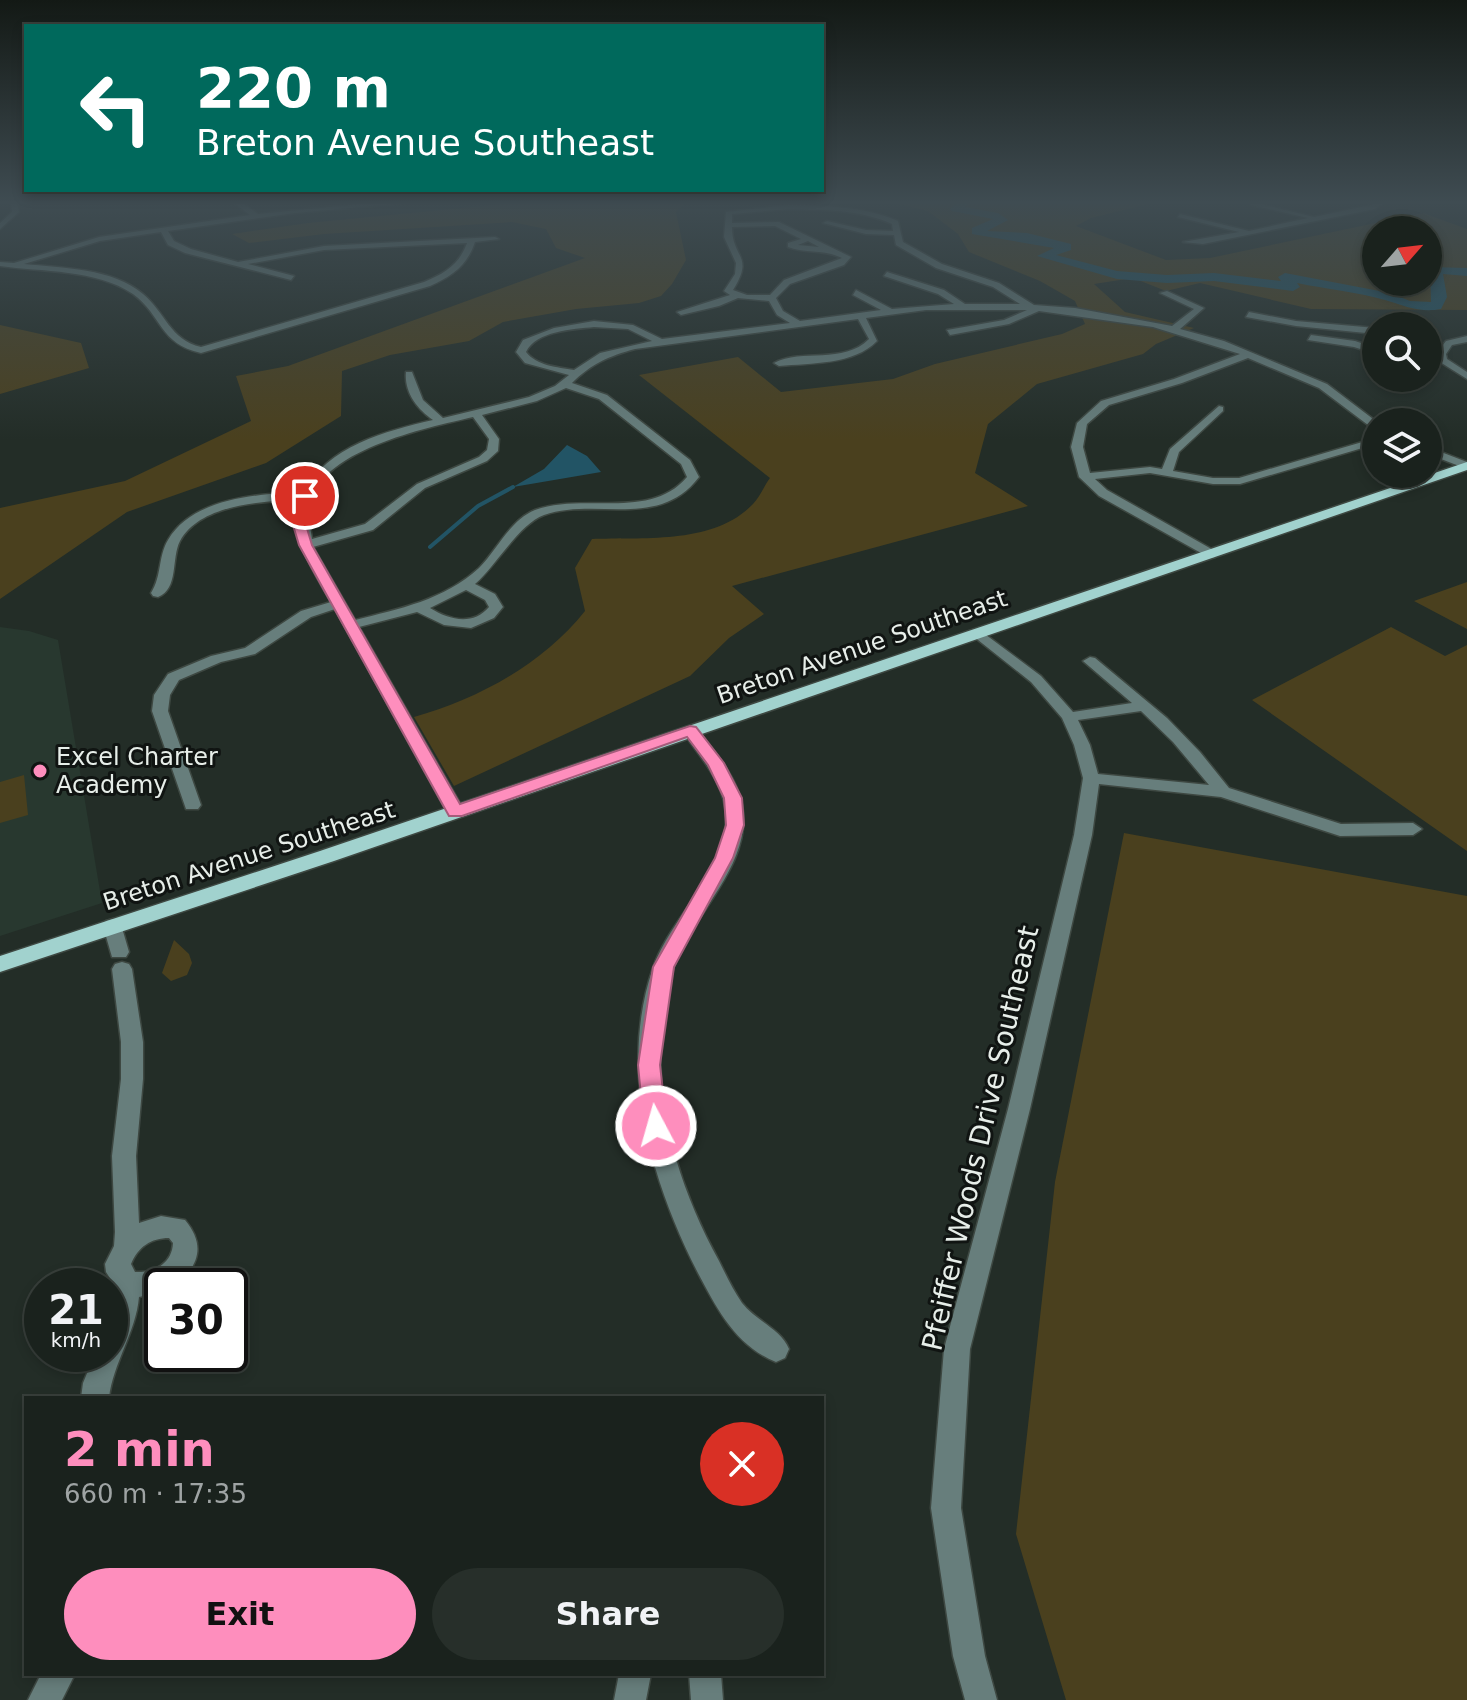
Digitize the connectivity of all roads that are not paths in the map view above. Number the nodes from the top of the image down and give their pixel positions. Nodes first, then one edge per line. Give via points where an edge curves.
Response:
1 (107, 281) edge
2 (432, 281) edge
3 (734, 281) edge
4 (789, 281) edge
5 (909, 281) edge
6 (985, 281) edge
7 (856, 293) dead end
8 (1164, 293) dead end
9 (735, 296) junction
10 (772, 298) junction
11 (961, 305) junction
12 (1029, 307) junction
13 (889, 311) junction
14 (681, 312) dead end
15 (1249, 315) dead end
16 (861, 316) junction
17 (983, 318) dead end
18 (766, 319) dead end
19 (800, 323) junction
20 (1174, 329) junction
21 (1362, 329) edge
22 (950, 332) dead end
23 (741, 336) junction
24 (1311, 338) dead end
25 (1467, 339) edge
26 (660, 342) junction
27 (1362, 346) edge
28 (1443, 353) joint
29 (1249, 354) junction
30 (779, 363) dead end
31 (574, 373) junction
32 (409, 374) dead end
33 (1467, 376) edge
34 (565, 384) junction
35 (1219, 409) dead end
36 (474, 412) junction
37 (1362, 415) edge
38 (439, 420) junction
39 (1362, 445) edge
40 (1442, 456) edge
41 (1467, 466) edge
42 (1167, 472) junction
43 (1085, 477) junction
44 (305, 496) junction
45 (306, 545) junction
46 (1210, 554) junction
47 (466, 585) junction
48 (158, 593) dead end
49 (338, 604) junction
50 (420, 608) junction
51 (350, 625) junction
52 (978, 633) junction
53 (1090, 661) dead end
54 (1144, 706) junction
55 (1069, 717) junction
56 (690, 731) junction
57 (1091, 778) junction
58 (1223, 792) junction
59 (192, 805) dead end
60 (456, 812) junction
61 (1413, 829) dead end
62 (113, 926) junction
63 (0, 964) edge
64 (133, 1232) junction
65 (118, 1268) edge
66 (176, 1268) edge
67 (128, 1283) edge
68 (144, 1285) edge
69 (144, 1294) edge
70 (128, 1308) edge
71 (776, 1349) dead end
72 (101, 1372) edge
73 (95, 1396) edge
74 (58, 1676) edge
75 (635, 1676) edge
76 (705, 1676) edge
77 (44, 1700) edge
78 (630, 1700) edge
79 (707, 1700) edge
80 (981, 1700) edge

1 - 2 street via 132,289 170,337 201,350
3 - 9 street via 728,291
4 - 10 street
5 - 11 street
6 - 12 street
7 - 13 street
8 - 20 street via 1200,308
9 - 10 street
9 - 14 street
10 - 19 street via 780,313
11 - 12 street
11 - 13 street
11 - 17 street
12 - 20 street
12 - 22 street via 1035,310 1022,318
13 - 16 street
15 - 21 street via 1284,324
16 - 19 street
16 - 30 street via 874,339 866,348
18 - 23 street via 737,322
19 - 23 street via 803,330 793,334
20 - 29 street
23 - 26 street
24 - 27 street
25 - 28 street via 1449,343
26 - 31 street via 615,351
26 - 31 street via 627,327 585,325 526,342 521,352 528,361
28 - 33 street via 1452,368
29 - 37 street via 1323,386
29 - 43 street via 1105,403 1082,423 1077,447
31 - 34 street
32 - 38 street via 417,401
34 - 36 street via 533,399
34 - 47 street via 593,392 629,416 686,462 692,479 665,500 563,507 533,515
35 - 42 street via 1174,451
36 - 38 street
36 - 45 street via 494,439 492,451 483,459 421,486 369,527
38 - 44 street via 370,443 337,461
39 - 42 street via 1240,481
40 - 41 street
41 - 46 main road, Breton Avenue Southeast
42 - 43 street via 1136,469
43 - 46 street via 1103,493
44 - 45 street via 300,525
44 - 48 street via 243,502 194,521 174,540 167,579
45 - 49 street
46 - 52 main road, Breton Avenue Southeast
47 - 50 street
47 - 50 street via 490,597 496,607 492,616 449,624
49 - 51 street
49 - 59 street via 306,614 250,651 173,677 160,711
50 - 51 street
51 - 60 street
52 - 55 street, Pfeiffer Woods Drive Southeast via 1036,679
52 - 56 main road, Breton Avenue Southeast
53 - 54 street
54 - 55 street
54 - 58 street
55 - 57 street, Pfeiffer Woods Drive Southeast
56 - 60 main road, Breton Avenue Southeast
56 - 71 street via 733,798 735,825 724,858 664,967 649,1065 656,1126 696,1246 737,1318
57 - 58 street
57 - 80 street, Pfeiffer Woods Drive Southeast via 1083,835 1023,1094 957,1349 946,1508
58 - 61 street via 1340,830
60 - 62 main road, Breton Avenue Southeast
62 - 63 main road, Breton Avenue Southeast
62 - 64 street via 132,1042 124,1156
64 - 65 street
64 - 66 street via 176,1228 186,1240 184,1259
67 - 68 street
69 - 70 street
72 - 73 street
74 - 77 street
75 - 78 street
76 - 79 street

